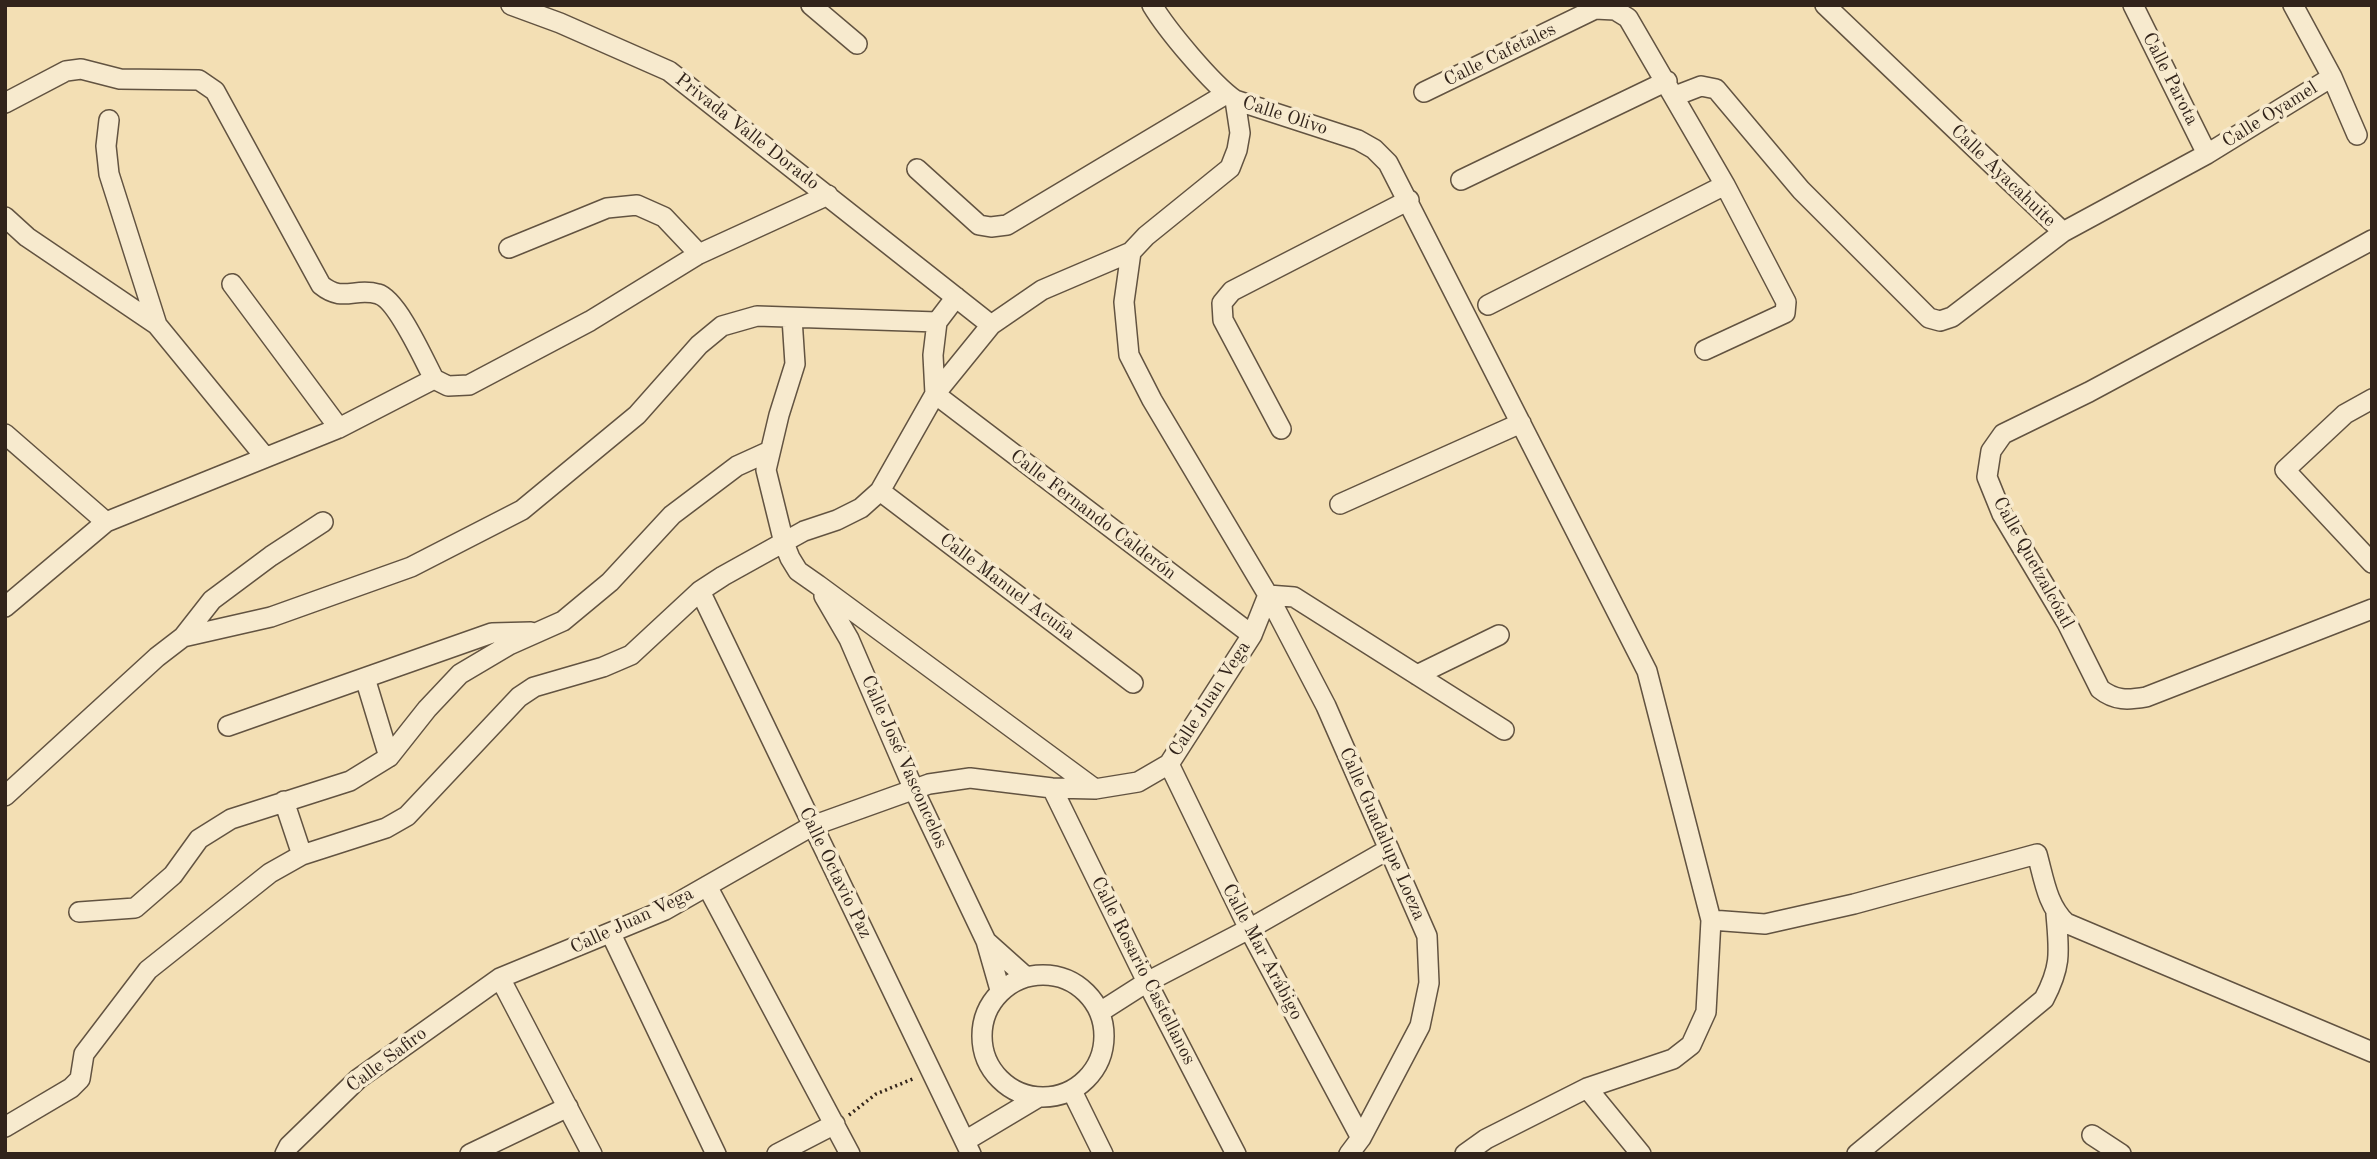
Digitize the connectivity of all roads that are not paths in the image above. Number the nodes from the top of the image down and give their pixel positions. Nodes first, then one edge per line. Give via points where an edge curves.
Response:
1 (511, 5) edge
2 (811, 5) edge
3 (1152, 5) edge
4 (1825, 5) edge
5 (2133, 5) edge
6 (2293, 5) edge
7 (857, 44) dead end
8 (2332, 77) junction
9 (1671, 89) junction
10 (1424, 92) dead end
11 (1230, 97) junction
12 (5, 103) edge
13 (109, 120) dead end
14 (2357, 135) dead end
15 (2207, 154) junction
16 (917, 169) dead end
17 (1461, 180) dead end
18 (1726, 185) junction
19 (828, 195) junction
20 (1409, 201) junction
21 (5, 217) edge
22 (2063, 232) junction
23 (2372, 240) edge
24 (509, 248) dead end
25 (1131, 252) junction
26 (699, 254) junction
27 (232, 284) dead end
28 (956, 297) junction
29 (1488, 305) dead end
30 (792, 317) junction
31 (937, 322) junction
32 (158, 325) junction
33 (991, 325) junction
34 (1705, 350) dead end
35 (434, 379) junction
36 (935, 394) junction
37 (2372, 399) edge
38 (1521, 423) junction
39 (339, 428) junction
40 (1281, 429) dead end
41 (5, 434) edge
42 (770, 452) junction
43 (265, 457) junction
44 (880, 491) junction
45 (1340, 503) dead end
46 (106, 522) junction
47 (323, 522) dead end
48 (784, 543) junction
49 (2372, 563) edge
50 (818, 585) junction
51 (700, 591) junction
52 (1268, 595) junction
53 (5, 607) edge
54 (2372, 609) edge
55 (539, 632) junction
56 (1252, 635) junction
57 (1499, 635) dead end
58 (183, 637) junction
59 (1417, 675) junction
60 (365, 678) junction
61 (1133, 683) dead end
62 (228, 726) dead end
63 (1504, 730) dead end
64 (389, 757) junction
65 (1168, 764) junction
66 (1052, 788) junction
67 (1095, 789) junction
68 (915, 790) junction
69 (5, 796) edge
70 (284, 801) junction
71 (813, 826) junction
72 (1389, 849) junction
73 (302, 855) junction
74 (707, 886) junction
75 (79, 912) dead end
76 (2056, 914) junction
77 (1711, 920) junction
78 (1249, 929) junction
79 (611, 934) junction
80 (986, 941) junction
81 (1025, 976) junction
82 (500, 978) junction
83 (1147, 982) junction
84 (1000, 990) junction
85 (1100, 1012) junction
86 (2372, 1052) edge
87 (1587, 1088) junction
88 (1072, 1091) junction
89 (1037, 1098) junction
90 (568, 1107) junction
91 (835, 1124) junction
92 (5, 1127) edge
93 (2092, 1135) dead end
94 (1361, 1138) junction
95 (968, 1147) edge
96 (285, 1154) edge
97 (470, 1154) edge
98 (592, 1154) edge
99 (716, 1154) edge
100 (777, 1154) edge
101 (850, 1154) edge
102 (1103, 1154) edge
103 (1236, 1154) edge
104 (1349, 1154) edge
105 (1465, 1154) edge
106 (1641, 1154) edge
107 (1857, 1154) edge
108 (2121, 1154) edge

1 - 19 street, Privada Valle Dorado via 669,71
2 - 7 street
3 - 11 street, Calle Olivo
4 - 22 street, Calle Ayacahuite
5 - 15 street, Calle Parota
6 - 8 street
8 - 14 street
8 - 15 street, Calle Oyamel
9 - 10 street, Calle Cafetales via 1628,18 1615,10 1595,9
9 - 17 street
9 - 18 street
9 - 22 street via 1716,89 1801,190 1929,318 1951,317
11 - 16 street via 1007,225 979,225
11 - 20 street, Calle Olivo via 1358,139 1388,163
11 - 25 street via 1240,132 1230,168
12 - 35 street via 66,71 80,69 120,79 199,80 215,91 321,285 343,295 380,294 393,306
13 - 32 street via 109,174
15 - 22 street, Calle Ayacahuite
18 - 29 street
18 - 34 street via 1787,307 1785,313
19 - 26 street
19 - 28 street, Privada Valle Dorado
20 - 38 street
20 - 40 street via 1232,291 1222,303 1223,320
21 - 32 street via 27,237
23 - 54 street, Calle Quetzalcóatl via 2003,434 1991,450 1987,477 2100,689 2125,701 2146,697
24 - 26 street via 607,208 637,205 664,218
25 - 33 street via 1042,290
25 - 52 street via 1124,302 1129,355
26 - 35 street via 590,321 469,385 448,386
27 - 39 street
28 - 31 street
28 - 33 street, Privada Valle Dorado
30 - 31 street
30 - 42 street via 795,364
30 - 58 street via 757,316 722,326 699,345 637,415 522,510 411,567 271,617
31 - 36 street
32 - 43 street
33 - 36 street
35 - 39 street
36 - 44 street
36 - 56 street, Calle Fernando Calderón
37 - 49 street via 2345,414 2285,470
38 - 45 street
38 - 77 street via 1647,671
39 - 43 street
41 - 46 street
42 - 48 street via 766,470
42 - 55 street via 737,467 672,515 610,582 563,621
43 - 46 street
44 - 48 street via 861,508
44 - 61 street, Calle Manuel Acuña
46 - 53 street
47 - 58 street via 212,600
48 - 50 street via 798,571
48 - 51 street
50 - 67 street
50 - 68 street, Calle José Vasconcelos via 849,639
51 - 71 street, Calle Octavio Paz
51 - 73 street via 631,656 534,687 519,697 407,816 386,828
52 - 56 street, Calle Juan Vega
52 - 59 street via 1294,597
52 - 72 street, Calle Guadalupe Loeza via 1326,706
55 - 60 street via 492,633
55 - 64 street via 460,674
56 - 65 street, Calle Juan Vega
57 - 59 street
58 - 69 street
59 - 63 street
60 - 62 street
60 - 64 street
64 - 70 street via 350,781
65 - 67 street, Calle Juan Vega via 1138,782
65 - 78 street, Calle Mar Arábigo
66 - 67 street, Calle Juan Vega
66 - 68 street, Calle Juan Vega via 970,778
66 - 83 street, Calle Rosario Castellanos
68 - 71 street, Calle Juan Vega
68 - 80 street, Calle José Vasconcelos
70 - 73 street
70 - 75 street via 231,819 199,839 173,875 135,908
71 - 74 street, Calle Juan Vega
71 - 95 street, Calle Octavio Paz
72 - 78 street
72 - 94 street, Calle Guadalupe Loeza via 1427,936 1429,982 1420,1026
73 - 92 street via 270,873 148,970 85,1054 80,1079
74 - 79 street, Calle Juan Vega
74 - 91 street
76 - 77 street via 2037,854 1765,924
76 - 86 street via 2066,923
76 - 107 street via 2060,956 2056,977 2044,999
77 - 87 street via 1706,1012 1691,1045 1673,1059
78 - 83 street
78 - 94 street, Calle Mar Arábigo
79 - 82 street, Calle Juan Vega
79 - 99 street
80 - 81 street, Calle José Vasconcelos
80 - 84 street, Calle José Vasconcelos
81 - 84 street
81 - 85 street via 1055,975 1083,988
82 - 90 street
82 - 96 street, Calle Safiro via 358,1079
83 - 85 street
83 - 103 street, Calle Rosario Castellanos
84 - 89 street via 982,1021 984,1056 1004,1085
85 - 88 street via 1105,1042 1095,1071
87 - 105 street
87 - 106 street
88 - 89 street
88 - 102 street
89 - 95 street
90 - 97 street
90 - 98 street
91 - 100 street
91 - 101 street
93 - 108 street
94 - 104 street, Calle Guadalupe Loeza

